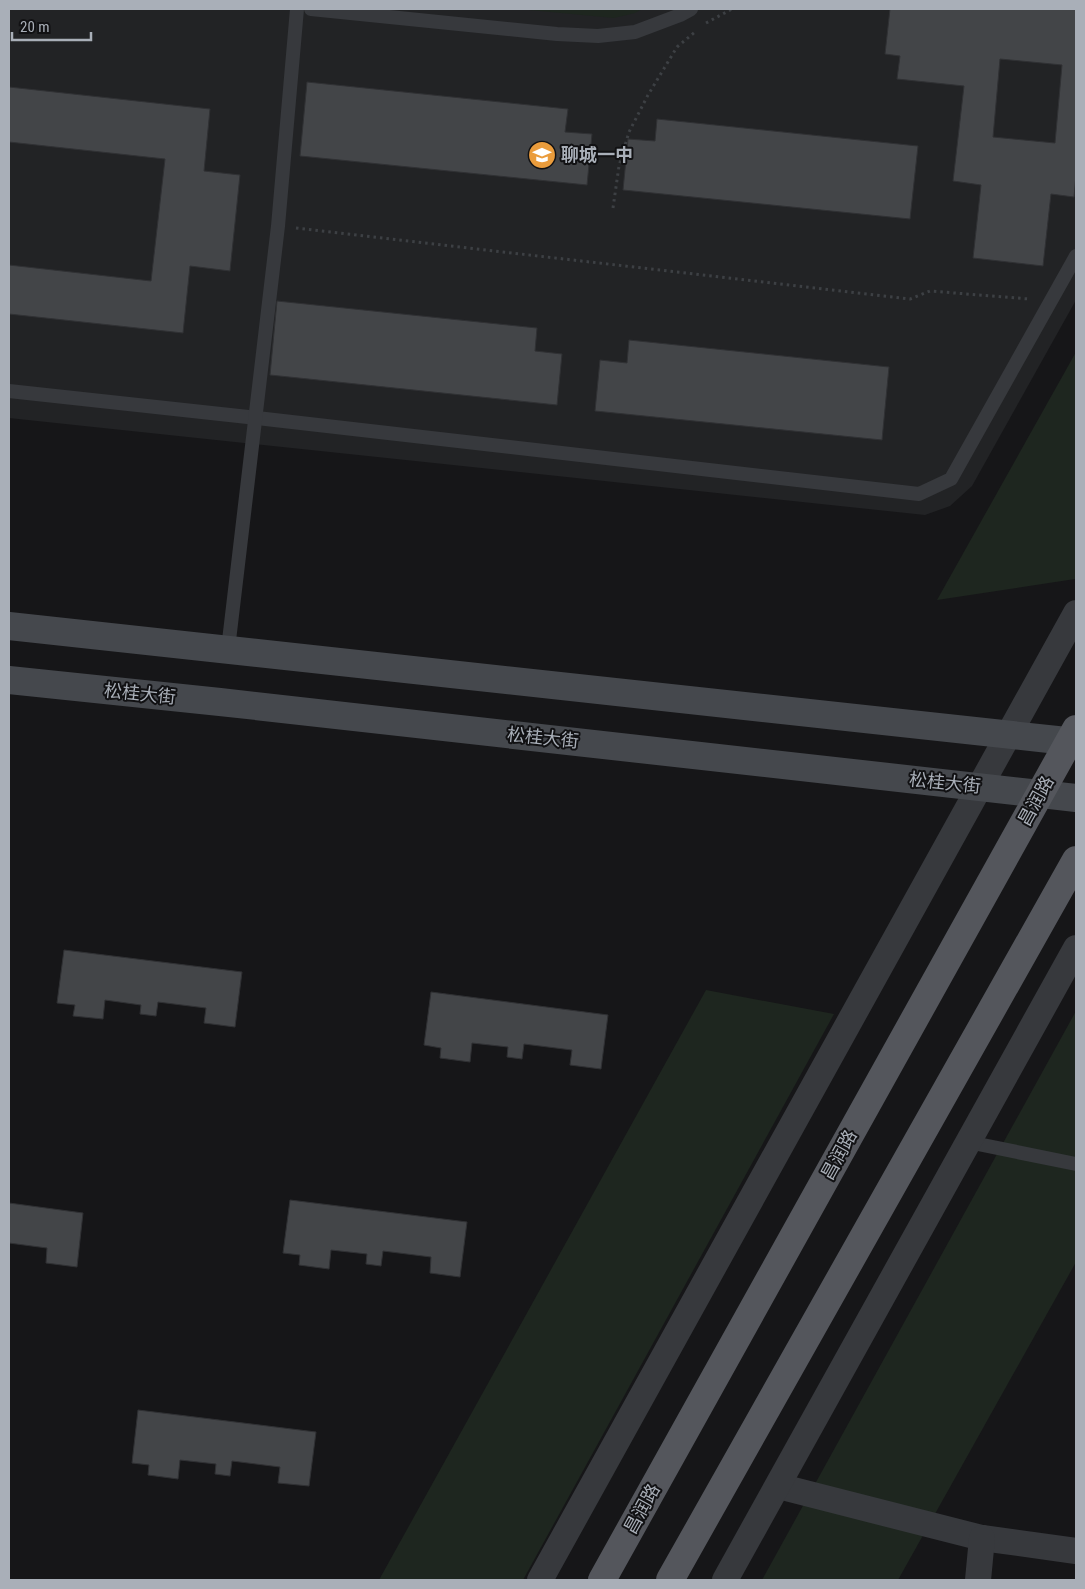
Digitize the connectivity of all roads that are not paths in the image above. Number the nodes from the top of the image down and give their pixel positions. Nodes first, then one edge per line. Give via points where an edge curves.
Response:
1 (298, 9) edge
2 (310, 9) edge
3 (691, 9) edge
4 (1076, 256) edge
5 (9, 391) edge
6 (257, 418) junction
7 (1076, 613) edge
8 (9, 626) edge
9 (228, 649) junction
10 (9, 680) edge
11 (1009, 734) junction
12 (1074, 737) edge
13 (981, 787) junction
14 (1039, 794) junction
15 (1076, 798) edge
16 (1076, 860) edge
17 (1076, 948) edge
18 (968, 1142) junction
19 (1076, 1164) edge
20 (778, 1486) junction
21 (982, 1538) junction
22 (1076, 1550) edge
23 (540, 1580) edge
24 (602, 1580) edge
25 (670, 1580) edge
26 (725, 1580) edge
27 (978, 1580) edge

1 - 6 lane
2 - 3 lane via 598,36 635,32
4 - 6 lane via 951,479 919,494
5 - 6 lane
6 - 9 lane
7 - 11 street
8 - 9 main road
9 - 11 main road
10 - 13 main road, 松桂大街
11 - 12 main road
11 - 13 street
12 - 14 main road, 昌润路
13 - 14 main road, 松桂大街
13 - 23 street
14 - 15 main road, 松桂大街
14 - 24 main road, 昌润路
16 - 25 main road
17 - 18 street
18 - 19 lane
18 - 20 street
20 - 21 street
20 - 26 street
21 - 22 street
21 - 27 street

